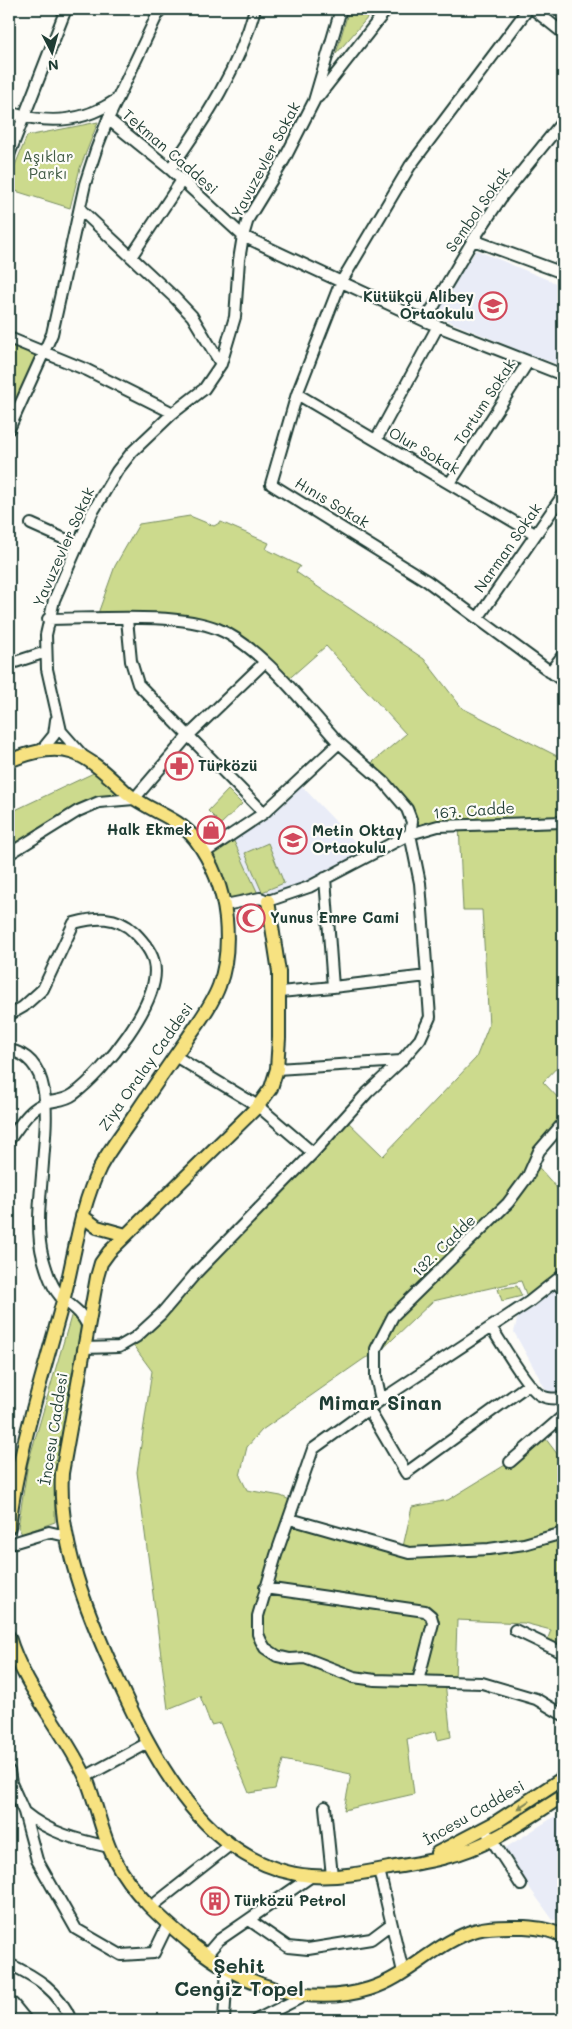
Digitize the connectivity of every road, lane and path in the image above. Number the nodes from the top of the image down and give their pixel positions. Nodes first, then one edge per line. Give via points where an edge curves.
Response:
1 (66, 9) edge
2 (160, 9) edge
3 (254, 9) edge
4 (342, 9) edge
5 (387, 9) edge
6 (528, 9) edge
7 (533, 9) edge
8 (563, 33) edge
9 (117, 100) junction
10 (314, 101) junction
11 (9, 112) edge
12 (24, 117) junction
13 (108, 119) junction
14 (563, 122) edge
15 (9, 155) edge
16 (170, 169) junction
17 (182, 180) junction
18 (80, 209) junction
19 (243, 236) junction
20 (473, 240) junction
21 (131, 257) junction
22 (563, 273) edge
23 (340, 284) junction
24 (425, 321) junction
25 (438, 326) junction
26 (9, 338) edge
27 (44, 354) junction
28 (528, 362) junction
29 (221, 364) junction
30 (563, 375) edge
31 (297, 394) junction
32 (174, 412) junction
33 (9, 428) edge
34 (376, 440) junction
35 (450, 483) junction
36 (563, 495) edge
37 (31, 524) dead end
38 (535, 534) junction
39 (78, 545) junction
40 (478, 618) junction
41 (48, 619) junction
42 (127, 619) junction
43 (46, 652) junction
44 (563, 655) edge
45 (265, 662) junction
46 (9, 664) edge
47 (550, 672) junction
48 (563, 681) edge
49 (57, 717) junction
50 (188, 736) junction
51 (338, 743) junction
52 (40, 751) junction
53 (83, 756) junction
54 (9, 761) edge
55 (134, 799) junction
56 (264, 813) junction
57 (563, 822) edge
58 (410, 834) junction
59 (9, 854) edge
60 (204, 854) junction
61 (325, 878) junction
62 (268, 901) junction
63 (225, 906) junction
64 (427, 976) junction
65 (333, 987) junction
66 (280, 992) junction
67 (9, 1015) edge
68 (9, 1050) edge
69 (176, 1056) junction
70 (401, 1061) junction
71 (277, 1068) junction
72 (46, 1103) junction
73 (258, 1106) junction
74 (563, 1123) edge
75 (9, 1140) edge
76 (313, 1153) junction
77 (82, 1216) junction
78 (126, 1235) junction
79 (559, 1278) edge
80 (563, 1290) edge
81 (63, 1299) junction
82 (88, 1326) junction
83 (491, 1327) junction
84 (84, 1348) junction
85 (529, 1384) junction
86 (563, 1398) edge
87 (380, 1400) junction
88 (368, 1410) junction
89 (563, 1416) edge
90 (510, 1462) dead end
91 (290, 1519) junction
92 (9, 1523) edge
93 (563, 1533) edge
94 (66, 1536) junction
95 (9, 1544) edge
96 (265, 1588) junction
97 (515, 1630) dead end
98 (9, 1637) edge
99 (563, 1653) edge
100 (418, 1681) junction
101 (563, 1716) edge
102 (148, 1743) junction
103 (9, 1771) edge
104 (85, 1777) junction
105 (563, 1778) edge
106 (563, 1796) edge
107 (326, 1807) dead end
108 (24, 1812) junction
109 (488, 1834) junction
110 (230, 1845) junction
111 (109, 1848) junction
112 (379, 1870) junction
113 (312, 1876) junction
114 (332, 1876) junction
115 (521, 1885) dead end
116 (151, 1907) junction
117 (249, 1920) junction
118 (168, 1924) junction
119 (391, 1924) junction
120 (562, 1934) edge
121 (206, 1955) junction
122 (9, 1964) edge
123 (226, 1970) junction
124 (403, 1972) junction
125 (304, 1996) junction
126 (9, 2008) edge
127 (26, 2020) edge
128 (71, 2020) edge
129 (224, 2020) edge
130 (256, 2020) edge

1 - 12 street
2 - 9 street
3 - 16 street via 219,95
4 - 10 street, Yavuzevler Sokak
5 - 10 street
6 - 23 street, Hınıs Sokak via 410,166
7 - 8 street
9 - 12 street, Tekman Caddesi via 98,112 79,117 40,121
9 - 13 street
10 - 19 street, Yavuzevler Sokak via 248,219
11 - 12 street, Tekman Caddesi
12 - 15 street
13 - 16 street, Tekman Caddesi
13 - 18 street via 85,184
14 - 20 street, Sembol Sokak via 503,195
16 - 17 street, Tekman Caddesi
17 - 19 street, Tekman Caddesi
17 - 21 street
18 - 21 street
18 - 27 street via 52,334
19 - 23 street, Tekman Caddesi
19 - 29 street, Yavuzevler Sokak via 235,317
20 - 22 street
20 - 24 street, Sembol Sokak
21 - 29 street via 192,316
23 - 24 street, Tekman Caddesi
23 - 31 street, Hınıs Sokak
24 - 25 street, Tekman Caddesi
25 - 28 street, Tekman Caddesi
25 - 34 street
26 - 27 street
27 - 32 street via 86,370
27 - 33 street
28 - 30 street, Tekman Caddesi
28 - 35 street, Tortum Sokak
29 - 32 street, Yavuzevler Sokak via 204,389
31 - 34 street, Olur Sokak
31 - 40 street, Hınıs Sokak via 271,484 427,580
32 - 39 street, Yavuzevler Sokak via 117,471 92,513
34 - 35 street, Olur Sokak
35 - 38 street, Olur Sokak
36 - 38 street, Narman Sokak
37 - 39 street
38 - 40 street, Narman Sokak
39 - 41 street, Yavuzevler Sokak
40 - 47 street, Hınıs Sokak
41 - 42 street
41 - 43 street, Yavuzevler Sokak
42 - 45 street via 194,622 218,628
42 - 50 street via 131,661 138,684
43 - 46 street
43 - 49 street, Yavuzevler Sokak
44 - 47 street
45 - 50 street
45 - 51 street
47 - 48 street, Hınıs Sokak
49 - 52 street via 54,735
49 - 53 street via 66,738
50 - 55 street
50 - 56 street
51 - 56 street
51 - 58 street via 399,798 412,822
52 - 53 main road, Ziya Oralay Caddesi via 62,749
52 - 54 main road, Ziya Oralay Caddesi
53 - 55 main road, Ziya Oralay Caddesi
55 - 59 street via 99,802 78,811
55 - 60 main road, Ziya Oralay Caddesi via 184,827
56 - 60 street
57 - 58 street, 167. Cadde via 452,825
58 - 61 street, 167. Cadde
58 - 64 street via 420,883
60 - 63 main road, Ziya Oralay Caddesi via 216,876
61 - 62 street, 167. Cadde
61 - 65 street
62 - 63 street, 167. Cadde via 260,898
62 - 66 main road, İncesu Caddesi
63 - 69 main road, Ziya Oralay Caddesi via 227,944 219,986
64 - 65 street
64 - 70 street via 430,1017 420,1039
65 - 66 street
66 - 71 main road, İncesu Caddesi
67 - 72 street via 23,1008 42,989 74,923 97,917 123,922 144,941 154,963 153,990 105,1066 72,1096
68 - 72 street via 20,1054 36,1070
69 - 73 street
69 - 77 main road, Ziya Oralay Caddesi via 114,1142
70 - 71 street
70 - 76 street
71 - 73 main road, İncesu Caddesi via 271,1088
72 - 75 street via 30,1113
72 - 81 street via 40,1242 54,1289
73 - 76 street
73 - 78 main road, İncesu Caddesi
74 - 87 street, 132. Cadde via 539,1151 528,1176 508,1203 393,1316 376,1349
76 - 84 street via 136,1338 119,1347
77 - 78 main road via 97,1226
77 - 81 main road, Ziya Oralay Caddesi
78 - 82 main road, İncesu Caddesi via 102,1263
79 - 80 street
79 - 83 street
81 - 82 street via 76,1307
81 - 92 main road, Ziya Oralay Caddesi via 22,1455
82 - 84 main road, İncesu Caddesi
83 - 85 street
83 - 87 street
84 - 94 main road, İncesu Caddesi via 62,1473 60,1499
85 - 86 street via 548,1398
85 - 88 street via 406,1472
87 - 88 street
88 - 91 street via 313,1449
89 - 90 street
91 - 93 street via 409,1553 489,1549 524,1544
91 - 96 street
94 - 95 street via 49,1532
94 - 102 main road, İncesu Caddesi via 92,1620
96 - 100 street via 258,1616 258,1634 262,1644 271,1652 290,1659 305,1658 354,1677
96 - 100 street via 425,1611 433,1623
97 - 99 street
98 - 104 main road via 23,1670
100 - 101 street via 482,1683 508,1689 536,1699
102 - 104 street
102 - 110 main road, İncesu Caddesi via 190,1805
103 - 108 street
104 - 111 main road
105 -> 109 main road, İncesu Caddesi
106 - 109 main road, İncesu Caddesi
107 - 114 street
108 - 111 street via 42,1826
108 - 118 street via 37,1860 76,1929 121,1955 154,1954
109 - 112 main road, İncesu Caddesi via 425,1860
109 - 115 street
110 - 113 main road, İncesu Caddesi via 264,1865
110 - 116 street
111 - 116 main road via 124,1875
112 - 114 main road, İncesu Caddesi
112 - 119 street
113 - 114 main road, İncesu Caddesi
113 - 117 street
116 - 118 main road
117 - 119 street via 288,1947 308,1950 371,1939
117 - 121 street via 219,1940
118 - 121 main road
119 - 124 street
120 - 124 main road via 519,1927 478,1929 445,1945
121 - 123 main road
122 - 128 street via 31,1974 50,1989 65,2005
123 - 125 main road
123 - 129 street
124 - 125 main road via 368,1989
125 - 130 street
126 - 127 street via 13,2004

